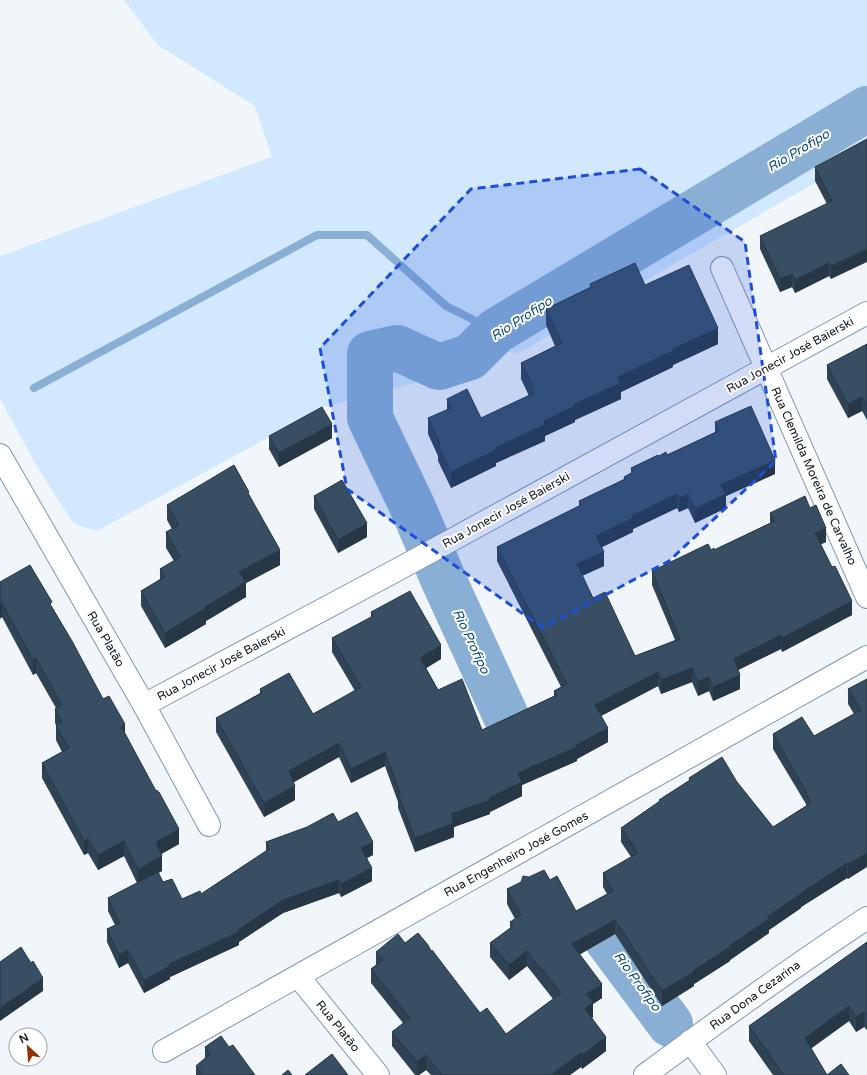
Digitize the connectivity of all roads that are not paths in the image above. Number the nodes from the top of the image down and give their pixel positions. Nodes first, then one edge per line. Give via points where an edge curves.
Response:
1 (722, 268) dead end
2 (867, 313) edge
3 (766, 368) junction
4 (0, 455) edge
5 (867, 597) edge
6 (867, 657) edge
7 (144, 705) junction
8 (209, 824) dead end
9 (867, 918) edge
10 (298, 976) junction
11 (690, 1041) junction
12 (164, 1052) dead end
13 (378, 1075) edge
14 (645, 1075) edge
15 (715, 1075) edge

1 - 3 street, Rua Clemilda Moreira de Carvalho
2 - 3 street, Rua Jonecir José Baierski
3 - 5 street, Rua Clemilda Moreira de Carvalho
3 - 7 street, Rua Jonecir José Baierski
4 - 7 street, Rua Platão
6 - 10 street, Rua Engenheiro José Gomes
7 - 8 street, Rua Platão
9 - 11 street, Rua Dona Cezarina
10 - 12 street, Rua Engenheiro José Gomes
10 - 13 street, Rua Platão
11 - 14 street, Rua Dona Cezarina
11 - 15 street

